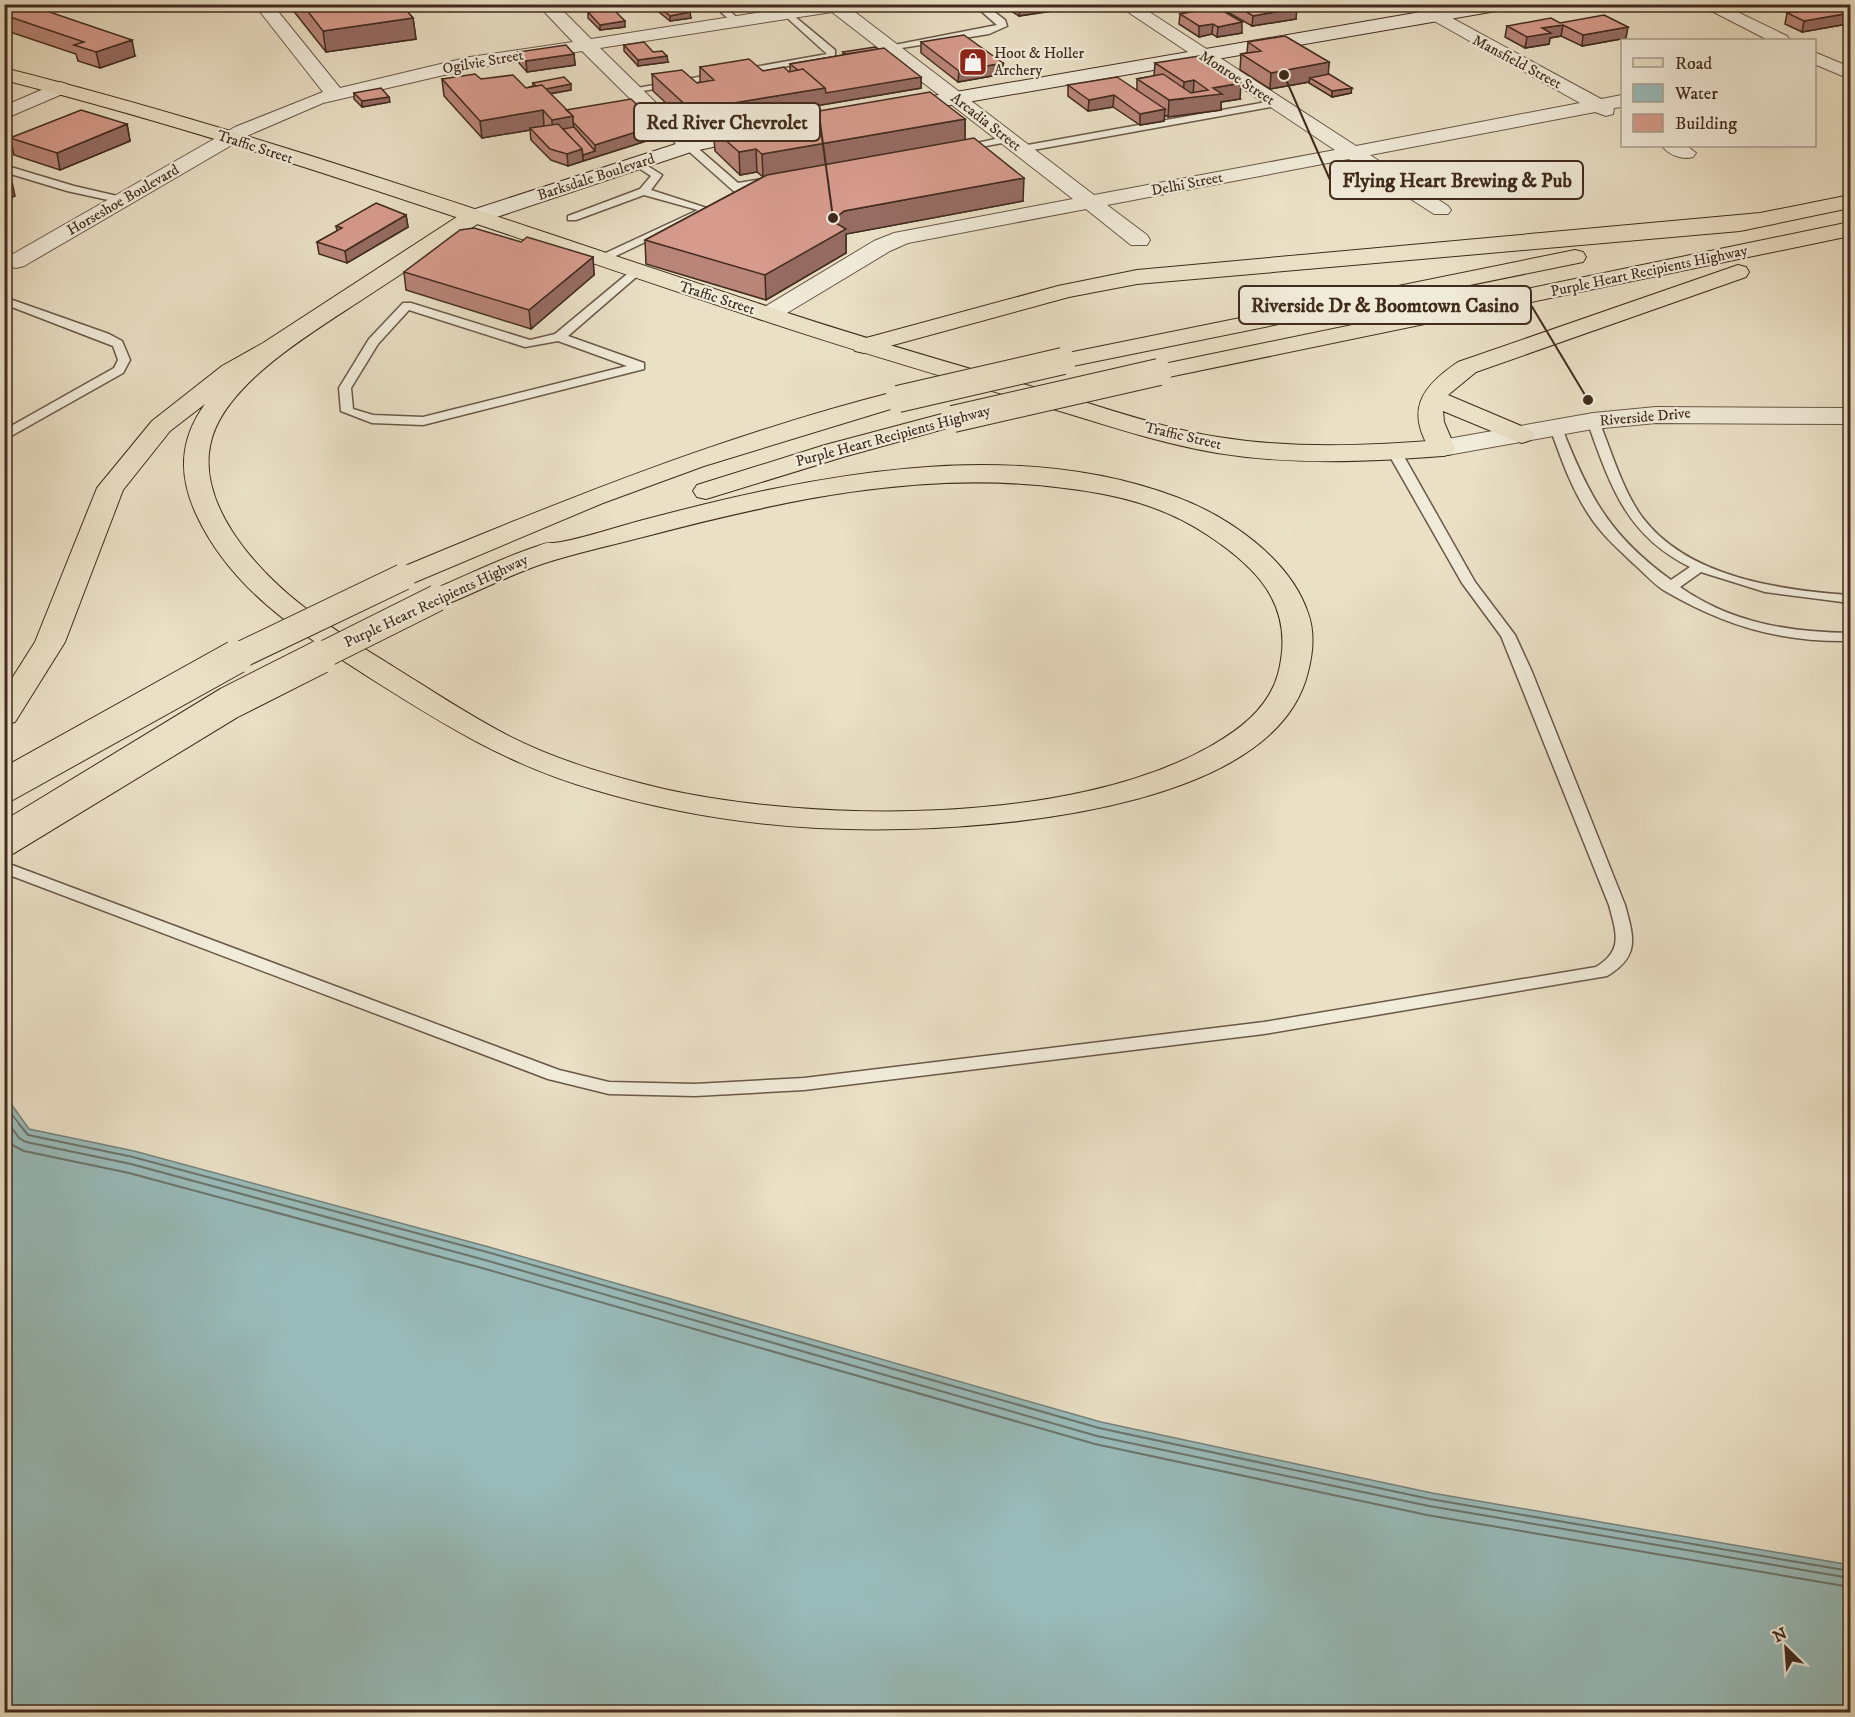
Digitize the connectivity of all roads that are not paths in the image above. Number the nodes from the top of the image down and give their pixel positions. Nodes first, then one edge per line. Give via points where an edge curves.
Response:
1 (64, 4) edge
2 (262, 4) edge
3 (545, 4) edge
4 (716, 4) edge
5 (977, 4) edge
6 (1412, 4) edge
7 (1502, 4) edge
8 (1706, 4) edge
9 (840, 5) edge
10 (1132, 5) edge
11 (4, 13) edge
12 (788, 14) junction
13 (1433, 16) junction
14 (737, 22) junction
15 (1779, 39) edge
16 (586, 45) junction
17 (888, 47) junction
18 (1203, 56) junction
19 (1851, 58) edge
20 (1818, 61) edge
21 (4, 74) edge
22 (1851, 74) edge
23 (60, 88) junction
24 (631, 90) junction
25 (335, 94) junction
26 (956, 98) junction
27 (1621, 101) edge
28 (1277, 103) junction
29 (1599, 106) junction
30 (874, 112) edge
31 (4, 113) edge
32 (1621, 118) edge
33 (782, 128) edge
34 (231, 138) junction
35 (1015, 144) junction
36 (689, 146) junction
37 (942, 151) edge
38 (1354, 153) junction
39 (638, 163) junction
40 (4, 168) edge
41 (778, 180) edge
42 (644, 191) junction
43 (122, 200) junction
44 (1090, 202) junction
45 (1851, 202) edge
46 (1441, 210) dead end
47 (471, 218) junction
48 (572, 218) dead end
49 (1760, 220) junction
50 (1851, 229) edge
51 (1139, 240) dead end
52 (1851, 241) edge
53 (599, 260) junction
54 (8, 262) edge
55 (636, 272) junction
56 (4, 300) edge
57 (769, 314) junction
58 (559, 337) junction
59 (864, 346) junction
60 (272, 348) junction
61 (1433, 398) junction
62 (1851, 416) edge
63 (1593, 422) junction
64 (1556, 428) junction
65 (1522, 435) junction
66 (4, 436) edge
67 (1442, 448) junction
68 (1395, 453) junction
69 (528, 559) junction
70 (1700, 566) junction
71 (1669, 588) junction
72 (1851, 599) edge
73 (1851, 637) edge
74 (4, 716) edge
75 (4, 786) edge
76 (4, 840) edge
77 (4, 867) edge

1 - 11 street
2 - 25 street
3 - 16 street
4 - 14 lane
5 - 17 lane via 1002,22 1002,26
6 - 13 street, Mansfield Street
7 - 13 main road
8 - 15 street
9 - 12 street, Ogilvie Street
9 - 17 street, Arcadia Street
10 - 18 street, Monroe Street
12 - 14 street, Ogilvie Street
12 - 24 lane via 832,56
13 - 18 main road
13 - 29 street, Mansfield Street
14 - 16 street, Ogilvie Street
16 - 24 street
16 - 25 street, Ogilvie Street via 447,67
17 - 26 street, Arcadia Street
18 - 26 main road
18 - 28 street, Monroe Street
19 - 20 street
20 - 22 street
21 - 23 main road, Traffic Street
23 - 31 street
23 - 34 main road, Traffic Street
24 - 36 street
25 - 34 street, Ogilvie Street via 277,114
26 - 30 main road
26 - 35 street, Arcadia Street
27 - 29 street, Delhi Street
28 - 35 lane
28 - 38 street, Monroe Street
29 - 32 street, Mansfield Street
29 - 38 street, Delhi Street
33 - 36 main road, Barksdale Boulevard
34 - 43 street, Horseshoe Boulevard
34 - 47 main road, Traffic Street
35 - 37 lane
35 - 44 street, Arcadia Street
36 - 39 main road, Barksdale Boulevard
36 - 41 lane via 736,193
38 - 44 street, Delhi Street
38 - 46 street, Monroe Street
39 - 42 lane via 657,175
39 - 47 main road, Barksdale Boulevard
40 - 43 lane
42 - 48 lane
42 - 53 lane via 713,208
43 - 54 street, Horseshoe Boulevard
44 - 51 street, Arcadia Street
44 - 57 street, Delhi Street via 891,242
45 - 49 main road, Purple Heart Recipients Highway
47 - 53 main road, Traffic Street
47 - 60 main road
49 - 59 main road via 1137,278 1066,291
49 - 75 main road, Purple Heart Recipients Highway, bridge via 1063,361 898,399 695,460 594,497 403,577 247,651
50 - 69 main road, Purple Heart Recipients Highway, bridge via 1159,372 953,419 834,451 686,498
52 - 61 main road via 1710,280 1492,356 1449,379
53 - 55 main road, Traffic Street
55 - 57 main road, Traffic Street
55 - 58 lane
56 - 66 lane via 105,337 118,344 124,360 119,370
57 - 59 main road, Traffic Street
58 - 58 lane via 640,366 423,421 372,419 347,411 345,388 373,342 406,305 529,344
59 - 68 main road, Traffic Street via 1195,440 1309,454
60 - 69 main road via 209,416 199,437 196,460 200,490 228,551 252,580 294,616 464,725 526,756 602,783 686,803 786,818 890,820 986,815 1096,801 1168,780 1228,750 1272,716 1293,679 1299,632 1287,598 1262,563 1224,534 1169,503 1102,485 1033,474 942,472 858,480 737,503
60 - 74 main road via 231,371 160,426 110,488 50,642
61 - 65 main road
61 - 67 main road via 1430,424
62 - 63 main road, Riverside Drive via 1698,413
63 - 64 main road, Riverside Drive
63 - 70 lane via 1624,498 1639,521 1660,543
64 - 65 main road, Riverside Drive
64 - 71 lane via 1595,516
65 - 67 main road, Riverside Drive
67 - 68 main road, Traffic Street
68 - 77 lane via 1469,583 1508,635 1526,672 1617,905 1625,946 1614,966 1601,972 1264,1028 804,1084 695,1090 609,1088 554,1075
69 - 76 main road, Purple Heart Recipients Highway, bridge via 437,598 229,703
70 - 71 lane
70 - 72 lane via 1765,588
71 - 73 lane via 1747,626 1797,635

